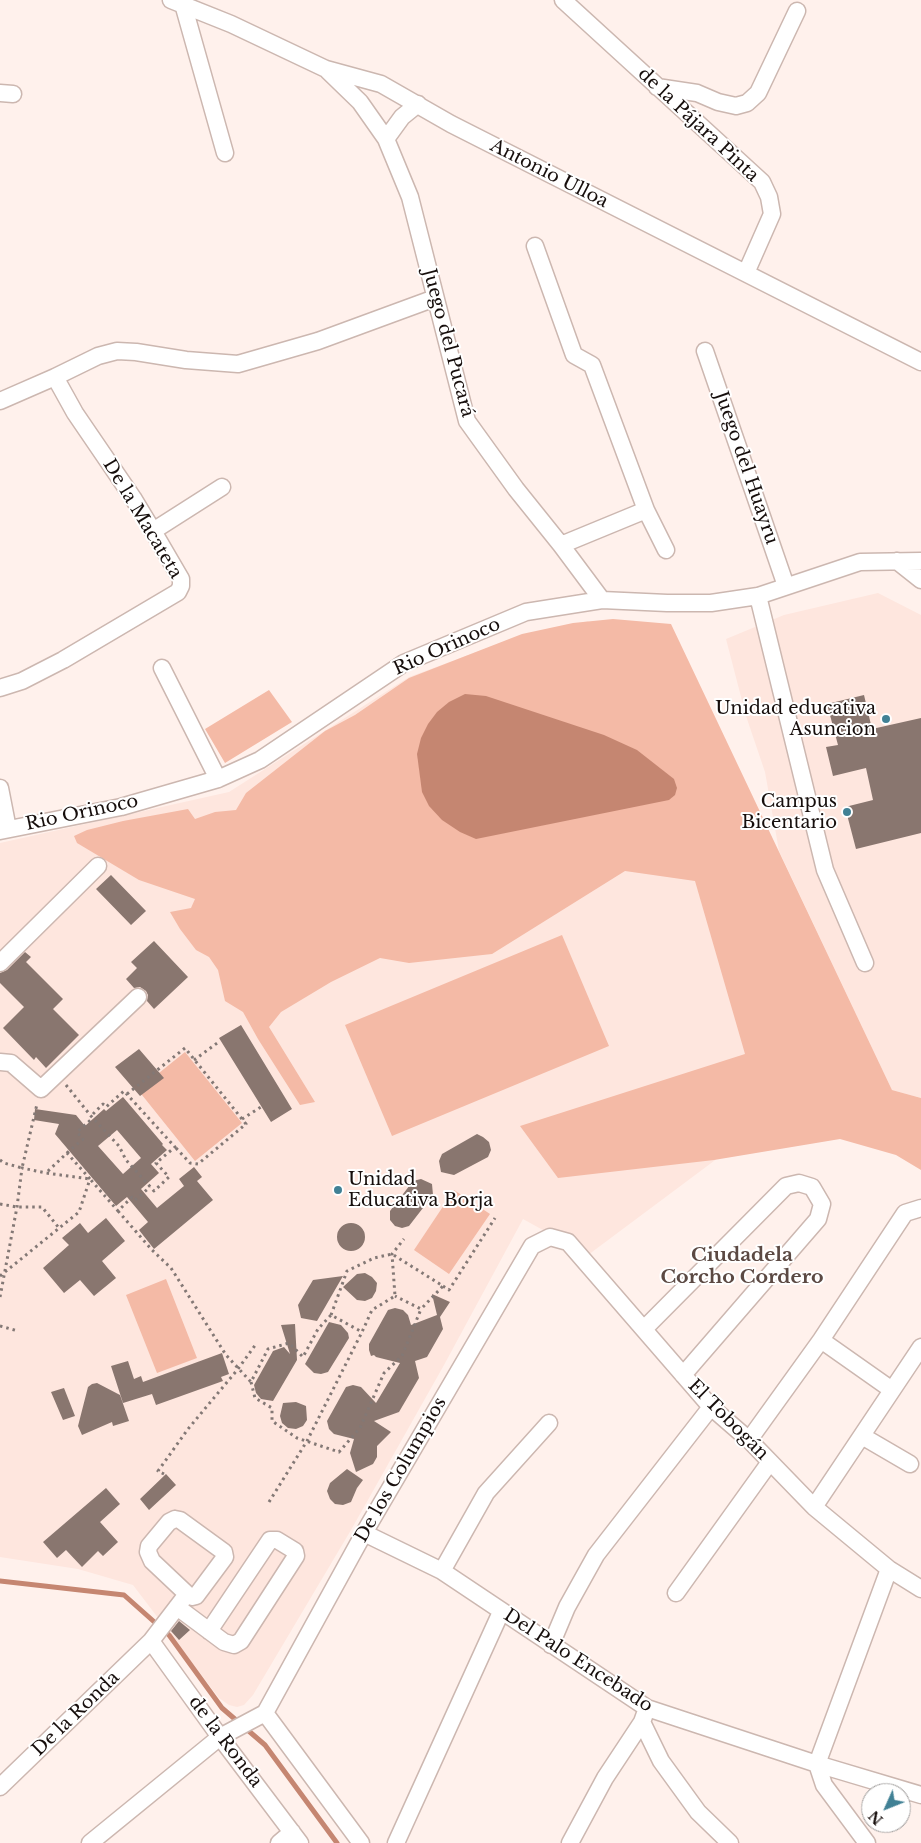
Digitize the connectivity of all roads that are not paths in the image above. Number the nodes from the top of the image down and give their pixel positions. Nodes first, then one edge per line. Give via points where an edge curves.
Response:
1 (563, 0) edge
2 (177, 2) edge
3 (797, 11) dead end
4 (326, 69) junction
5 (657, 87) junction
6 (418, 104) junction
7 (386, 139) junction
8 (225, 153) dead end
9 (535, 246) dead end
10 (746, 273) junction
11 (435, 298) junction
12 (705, 351) dead end
13 (921, 362) edge
14 (55, 377) junction
15 (0, 401) edge
16 (222, 487) dead end
17 (646, 510) junction
18 (153, 531) junction
19 (561, 545) junction
20 (666, 550) dead end
21 (897, 561) junction
22 (921, 561) edge
23 (921, 580) edge
24 (786, 586) junction
25 (758, 596) junction
26 (602, 600) junction
27 (162, 668) dead end
28 (0, 688) edge
29 (218, 780) junction
30 (0, 788) edge
31 (4, 830) edge
32 (98, 866) dead end
33 (0, 963) edge
34 (865, 963) dead end
35 (138, 996) dead end
36 (0, 1062) edge
37 (921, 1208) edge
38 (550, 1237) joint
39 (644, 1329) junction
40 (821, 1340) junction
41 (921, 1348) edge
42 (683, 1375) junction
43 (892, 1390) junction
44 (711, 1407) junction
45 (549, 1423) dead end
46 (862, 1436) junction
47 (749, 1440) junction
48 (770, 1462) junction
49 (910, 1464) dead end
50 (814, 1506) junction
51 (364, 1533) junction
52 (889, 1570) junction
53 (442, 1571) junction
54 (921, 1589) edge
55 (676, 1593) dead end
56 (187, 1594) junction
57 (177, 1607) junction
58 (501, 1612) junction
59 (209, 1631) junction
60 (157, 1632) junction
61 (551, 1645) junction
62 (260, 1715) junction
63 (644, 1715) junction
64 (225, 1734) junction
65 (817, 1764) junction
66 (0, 1787) edge
67 (921, 1795) edge
68 (296, 1837) edge
69 (90, 1843) edge
70 (279, 1843) edge
71 (361, 1843) edge
72 (396, 1843) edge
73 (570, 1843) edge
74 (730, 1843) edge
75 (867, 1843) edge

1 - 5 street, de la Pájara Pinta
2 - 4 street, Antonio Ulloa
2 - 8 street
3 - 5 street via 758,93 747,103 736,106 697,94
4 - 6 street, Antonio Ulloa via 381,84
4 - 7 street, Juego del Pucará via 360,102
5 - 10 street, de la Pájara Pinta via 762,182 772,214
6 - 7 street via 402,117
6 - 10 street, Antonio Ulloa via 450,124
7 - 11 street, Juego del Pucará via 410,197
9 - 17 street via 574,355 592,365
10 - 13 street, Antonio Ulloa
11 - 14 street via 318,341 238,364 117,352 98,356
11 - 19 street, Juego del Pucará via 467,421
12 - 24 street, Juego del Huayru
14 - 15 street
14 - 18 street, De la Macateta
16 - 18 street
17 - 19 street
17 - 20 street
18 - 28 street, De la Macateta via 181,579 178,592 63,660 22,681
19 - 26 street, Juego del Pucará
21 - 22 street, Rio Orinoco
21 - 23 street
21 - 24 street, Rio Orinoco via 860,562
24 - 25 street, Rio Orinoco
25 - 26 street, Rio Orinoco via 711,603
25 - 34 street via 825,870
26 - 29 street, Rio Orinoco via 526,612 404,663 260,760
27 - 29 street
29 - 31 street, Rio Orinoco via 121,807
30 - 31 street
32 - 33 street
35 - 36 street via 41,1089 11,1063
37 - 40 street via 904,1213
38 - 39 street, El Tobogán via 568,1242
38 - 51 street, De los Columpios via 532,1246
39 - 42 street, El Tobogán
39 - 42 street via 786,1186 799,1183 812,1187 822,1204 818,1218
40 - 43 street
40 - 47 street
41 - 43 street
42 - 44 street, El Tobogán
43 - 46 street
44 - 47 street, El Tobogán
44 - 61 street via 596,1555 567,1607
45 - 53 street via 486,1493
46 - 49 street
46 - 50 street
47 - 48 street, El Tobogán
48 - 50 street, El Tobogán
48 - 55 street
50 - 52 street, El Tobogán
51 - 53 street, Del Palo Encebado
51 - 62 street, De los Columpios
52 - 54 street, El Tobogán
52 - 65 street
53 - 58 street, Del Palo Encebado
56 - 56 street via 196,1596 225,1557 224,1552 175,1519 149,1546 148,1552 152,1561
56 - 57 street, De la Ronda
57 - 59 street
57 - 60 street, De la Ronda
58 - 61 street, Del Palo Encebado
58 - 72 street
59 - 59 street via 270,1540 277,1540 295,1551 296,1556 241,1641 234,1646
60 - 64 street, de la Ronda
60 - 66 street, De la Ronda
61 - 63 street, Del Palo Encebado
62 - 64 street
62 - 71 street
63 - 65 street, Del Palo Encebado
63 - 73 street
63 - 74 street via 661,1761 698,1812
64 - 68 street, de la Ronda
64 - 69 street
65 - 67 street, Del Palo Encebado
65 - 75 street via 824,1785
68 - 70 street

